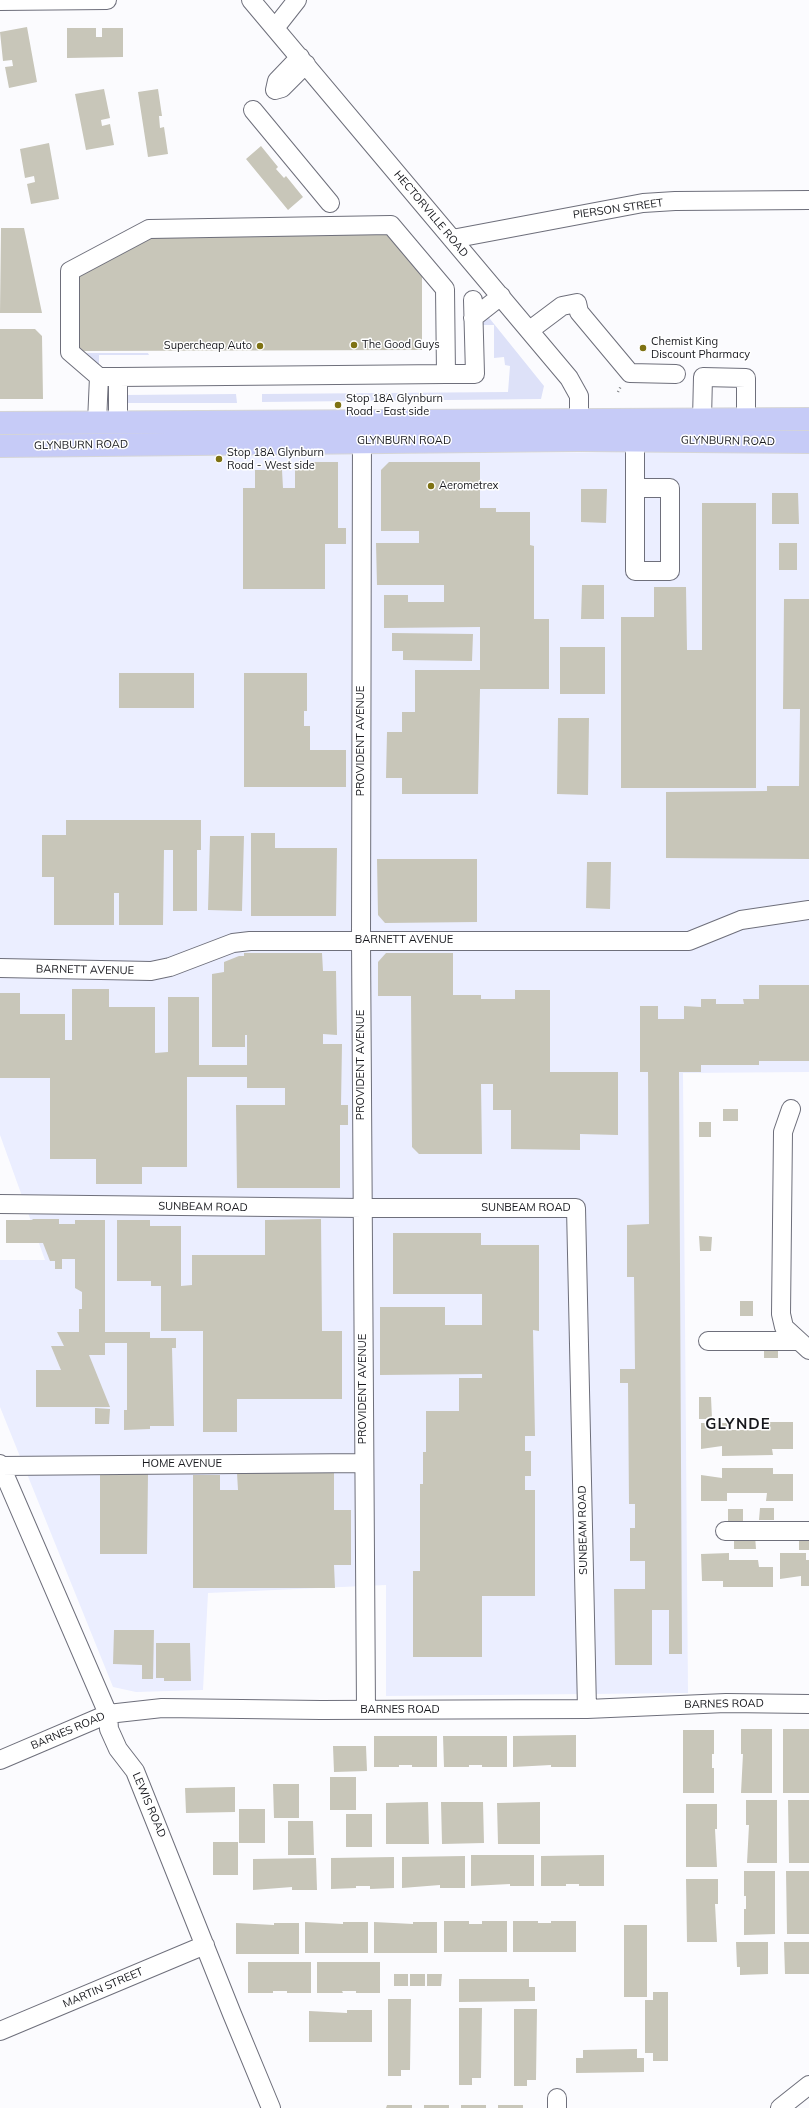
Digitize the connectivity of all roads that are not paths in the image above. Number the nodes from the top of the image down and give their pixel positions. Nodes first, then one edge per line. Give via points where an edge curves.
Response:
1 (107, 0) edge
2 (251, 0) edge
3 (0, 1) edge
4 (294, 1) edge
5 (275, 28) junction
6 (253, 110) dead end
7 (809, 200) edge
8 (330, 203) dead end
9 (452, 239) junction
10 (496, 291) junction
11 (445, 295) junction
12 (473, 300) junction
13 (473, 318) junction
14 (530, 330) junction
15 (446, 374) junction
16 (676, 374) dead end
17 (98, 377) junction
18 (118, 377) junction
19 (579, 419) junction
20 (702, 419) junction
21 (746, 419) junction
22 (809, 419) edge
23 (362, 420) junction
24 (107, 422) junction
25 (0, 423) edge
26 (579, 440) junction
27 (635, 440) junction
28 (362, 442) junction
29 (809, 442) edge
30 (0, 446) edge
31 (635, 488) junction
32 (809, 910) edge
33 (361, 940) junction
34 (0, 968) edge
35 (791, 1109) dead end
36 (0, 1204) edge
37 (362, 1208) junction
38 (708, 1341) dead end
39 (804, 1345) edge
40 (363, 1463) junction
41 (0, 1465) edge
42 (725, 1531) dead end
43 (809, 1532) edge
44 (809, 1704) edge
45 (587, 1708) junction
46 (366, 1710) junction
47 (108, 1714) junction
48 (0, 1760) edge
49 (205, 1945) junction
50 (0, 2031) edge
51 (809, 2085) edge
52 (271, 2108) edge
53 (780, 2108) edge

1 - 3 street
2 - 5 street, HECTORVILLE ROAD
4 - 5 street
5 - 9 street, HECTORVILLE ROAD
6 - 8 street
7 - 9 street, PIERSON STREET via 643,203
9 - 10 street, HECTORVILLE ROAD
10 - 12 street
10 - 13 street
10 - 14 street, HECTORVILLE ROAD
11 - 12 street
11 - 15 street
11 - 17 street via 391,225 148,229 70,271 70,352
12 - 13 street
13 - 15 street via 474,374
14 - 16 street via 562,306 577,303 579,312 630,373
14 - 19 street, HECTORVILLE ROAD via 569,378 579,396
15 - 18 street
17 - 18 street
17 - 24 street
18 - 24 street
19 - 20 main road, GLYNBURN ROAD
19 - 23 main road, GLYNBURN ROAD
19 - 26 street, HECTORVILLE ROAD
20 - 21 main road, GLYNBURN ROAD
20 - 21 street via 703,377 746,378
21 - 22 main road, GLYNBURN ROAD
23 - 24 main road, GLYNBURN ROAD
23 - 28 street, PROVIDENT AVENUE
24 - 25 main road, GLYNBURN ROAD
26 - 27 main road, GLYNBURN ROAD
26 - 28 main road, GLYNBURN ROAD
27 - 29 main road, GLYNBURN ROAD
27 - 31 street
28 - 30 main road, GLYNBURN ROAD
28 - 33 street, PROVIDENT AVENUE
31 - 31 street via 635,571 670,571 670,488
32 - 33 street, BARNETT AVENUE via 740,920 689,941
33 - 34 street, BARNETT AVENUE via 233,943 170,967 151,971
33 - 37 street, PROVIDENT AVENUE
35 - 39 street via 783,1132 781,1314 784,1327
36 - 37 street, SUNBEAM ROAD
37 - 40 street, PROVIDENT AVENUE
37 - 45 street, SUNBEAM ROAD via 576,1208
38 - 39 street
40 - 41 street, HOME AVENUE
40 - 46 street, PROVIDENT AVENUE
41 - 47 street, LEWIS ROAD
42 - 43 street
44 - 45 street, BARNES ROAD via 726,1702
45 - 46 street, BARNES ROAD
46 - 47 street, BARNES ROAD via 162,1708
47 - 48 street, BARNES ROAD
47 - 49 street, LEWIS ROAD via 109,1730 118,1749 136,1771
49 - 50 street, MARTIN STREET
49 - 52 street, LEWIS ROAD
51 - 53 street

